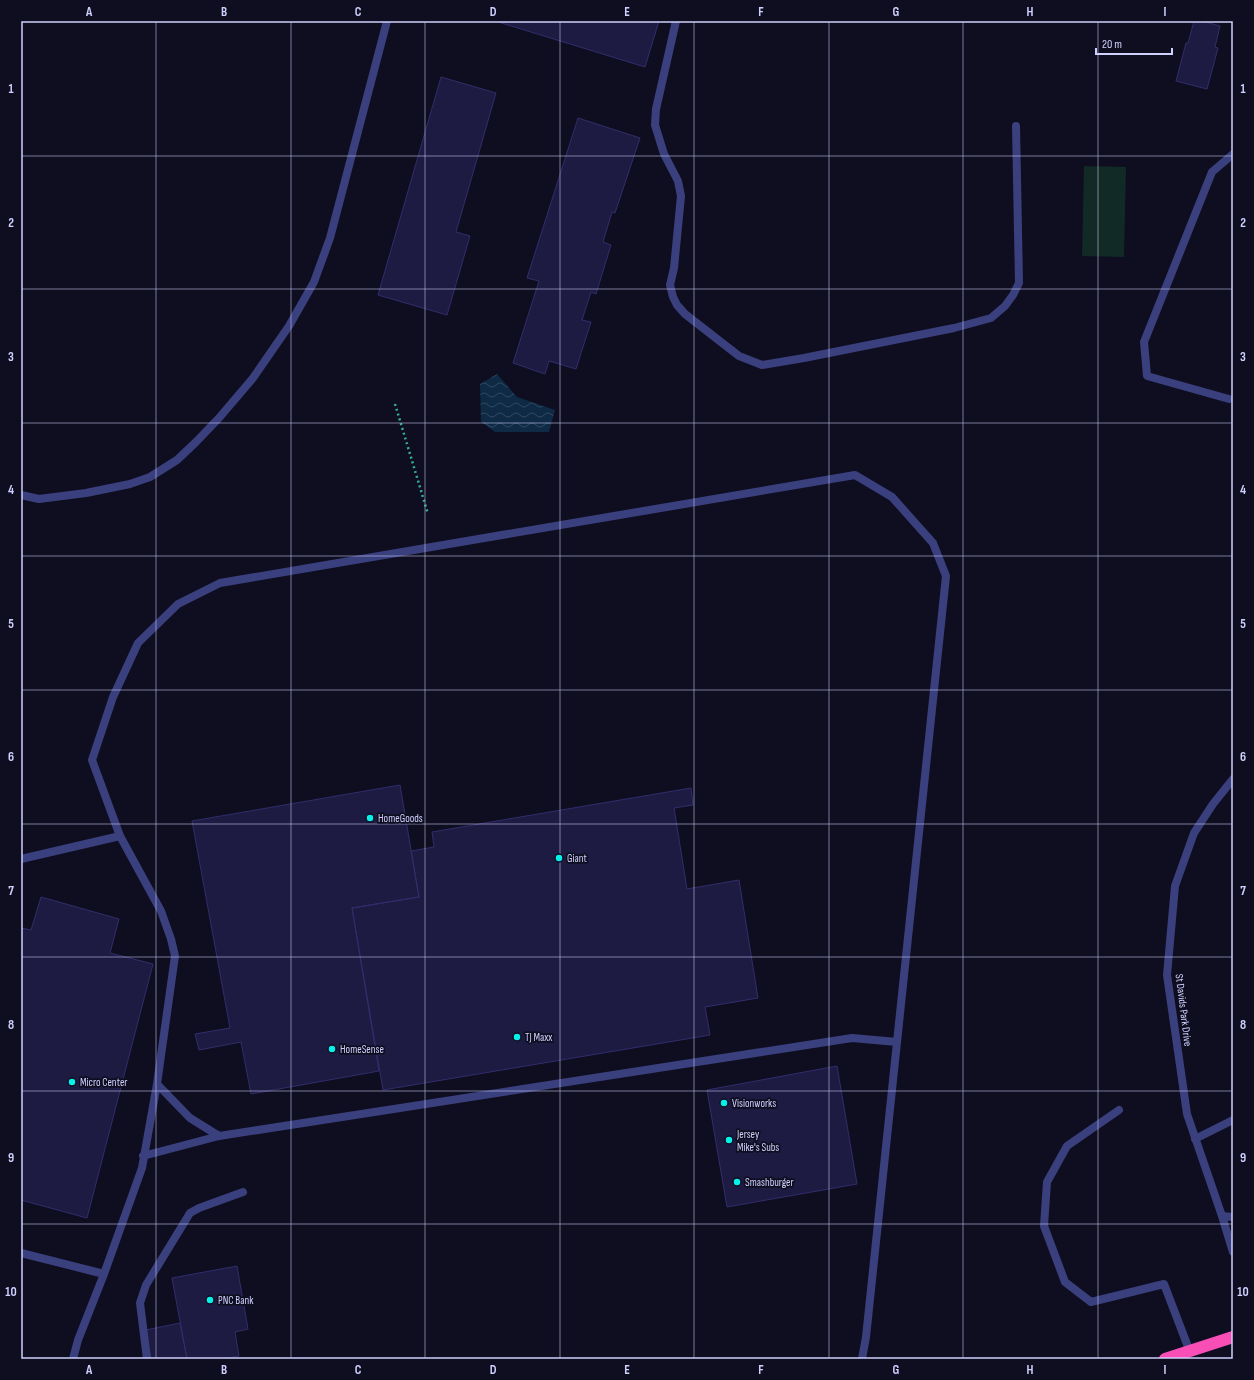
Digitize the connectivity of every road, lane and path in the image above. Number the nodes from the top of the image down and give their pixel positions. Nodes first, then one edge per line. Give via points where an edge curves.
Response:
1 (387, 21) edge
2 (676, 21) edge
3 (1016, 126) dead end
4 (1233, 154) edge
5 (1229, 398) dead end
6 (395, 404) dead end
7 (21, 495) edge
8 (428, 514) dead end
9 (1233, 779) edge
10 (120, 836) junction
11 (21, 859) edge
12 (897, 1042) junction
13 (157, 1084) junction
14 (1119, 1110) dead end
15 (1233, 1120) edge
16 (219, 1136) junction
17 (1195, 1139) junction
18 (144, 1156) junction
19 (243, 1192) dead end
20 (1222, 1216) junction
21 (1233, 1217) edge
22 (1233, 1252) edge
23 (21, 1253) edge
24 (104, 1274) junction
25 (1233, 1337) edge
26 (1190, 1352) junction
27 (73, 1359) edge
28 (147, 1359) edge
29 (862, 1359) edge
30 (1165, 1359) edge

1 - 7 street via 330,238 314,282 289,326 253,378 192,446 177,460 150,477 86,493 39,499
2 - 3 street via 655,117 658,138 678,181 681,196 670,285 677,305 685,314 739,356 752,362 762,365 804,358 954,328 991,318 1005,306 1019,282
4 - 5 street via 1212,172 1144,342 1147,376
6 - 8 path
9 - 17 street, St Davids Park Drive via 1194,833 1175,886 1167,975 1187,1114
10 - 11 street
10 - 12 street via 92,760 113,697 138,643 178,604 220,583 855,475 898,503 933,543 946,576
10 - 13 street via 160,911 175,956
12 - 16 street via 852,1038
12 - 29 street
13 - 16 street via 190,1118
13 - 18 street
14 - 26 street via 1067,1146 1047,1182 1044,1226 1065,1282 1091,1302 1164,1284
15 - 17 street
16 - 18 street
17 - 20 street, St Davids Park Drive
18 - 24 street
19 - 28 street via 190,1213 146,1285 140,1303
20 - 21 street
20 - 22 street, St Davids Park Drive
23 - 24 street
24 - 27 street
25 - 26 highway
26 - 30 highway

